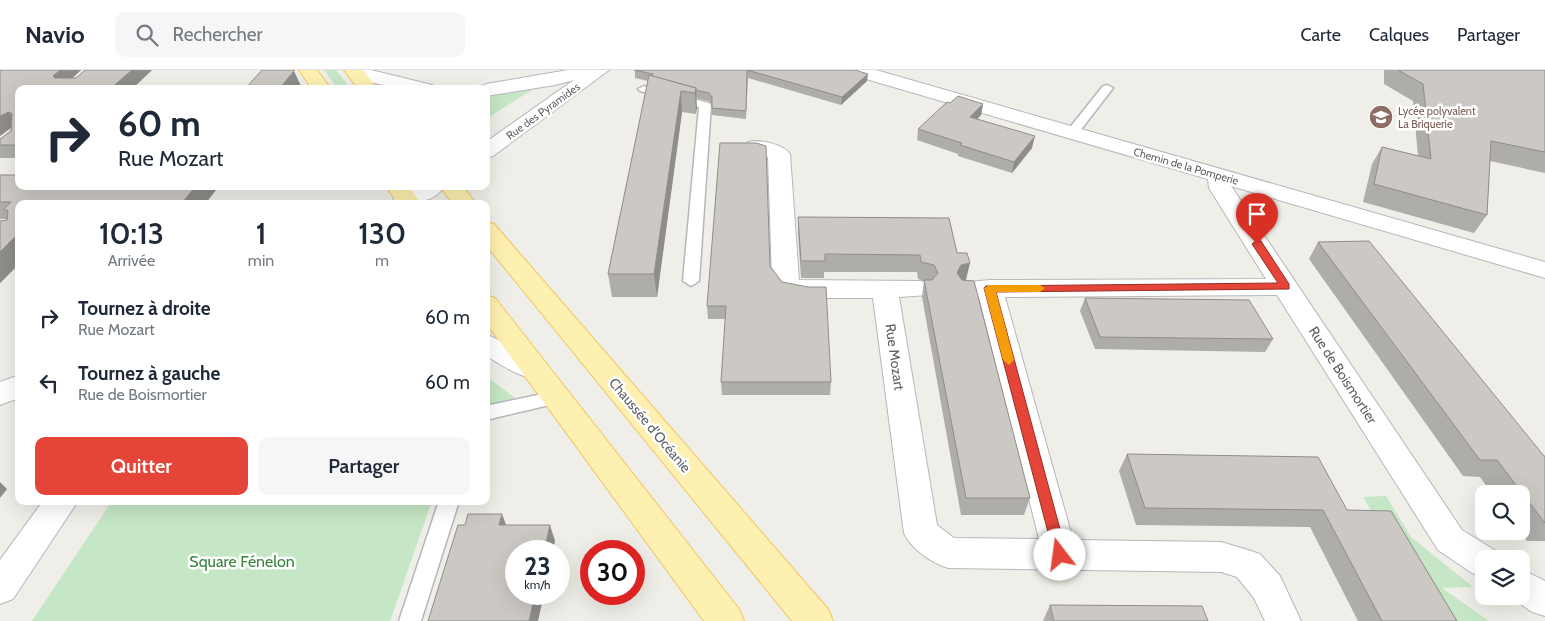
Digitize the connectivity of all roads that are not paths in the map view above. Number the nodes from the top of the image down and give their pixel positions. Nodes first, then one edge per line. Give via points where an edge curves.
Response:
1 (308, 70) edge
2 (354, 70) edge
3 (590, 70) edge
4 (600, 70) edge
5 (856, 70) edge
6 (319, 85) edge
7 (365, 85) edge
8 (406, 85) edge
9 (1107, 88) dead end
10 (490, 89) edge
11 (644, 89) edge
12 (1072, 133) junction
13 (755, 146) edge
14 (490, 149) edge
15 (1218, 175) junction
16 (425, 190) edge
17 (454, 190) edge
18 (404, 199) edge
19 (462, 200) edge
20 (490, 234) edge
21 (1545, 270) edge
22 (691, 281) dead end
23 (1285, 287) junction
24 (884, 289) junction
25 (920, 289) dead end
26 (490, 309) edge
27 (490, 346) edge
28 (536, 370) junction
29 (15, 388) edge
30 (0, 394) edge
31 (556, 397) junction
32 (490, 412) edge
33 (59, 505) edge
34 (448, 505) edge
35 (1060, 555) junction
36 (1475, 556) edge
37 (0, 588) edge
38 (1530, 591) edge
39 (1545, 600) edge
40 (410, 621) edge
41 (726, 621) edge
42 (815, 621) edge
43 (1283, 621) edge

1 - 6 main road
2 - 7 main road
2 - 8 street
3 - 10 street, Rue des Pyramides
4 - 14 street, Rue des Pyramides
5 - 12 street, Chemin de la Pomperie
9 - 12 lane
11 - 22 lane via 705,105
12 - 15 street, Chemin de la Pomperie
13 - 24 street via 780,154 785,279 791,287 808,290
15 - 21 street, Chemin de la Pomperie
15 - 23 street, Rue de Boismortier via 1220,188
16 - 18 street
17 - 19 main road
20 - 42 main road, Chaussée d'Océanie
23 - 35 street via 979,289
23 - 36 street, Rue de Boismortier via 1450,540
24 - 25 street
24 - 35 street, Rue Mozart via 921,533 948,553
26 - 28 main road
27 - 28 street
28 - 31 main road
29 - 30 street
31 - 32 lane
31 - 41 main road
33 - 37 street
34 - 40 lane
35 - 43 street, Rue Mozart via 1221,557 1248,565 1267,587
38 - 39 street

